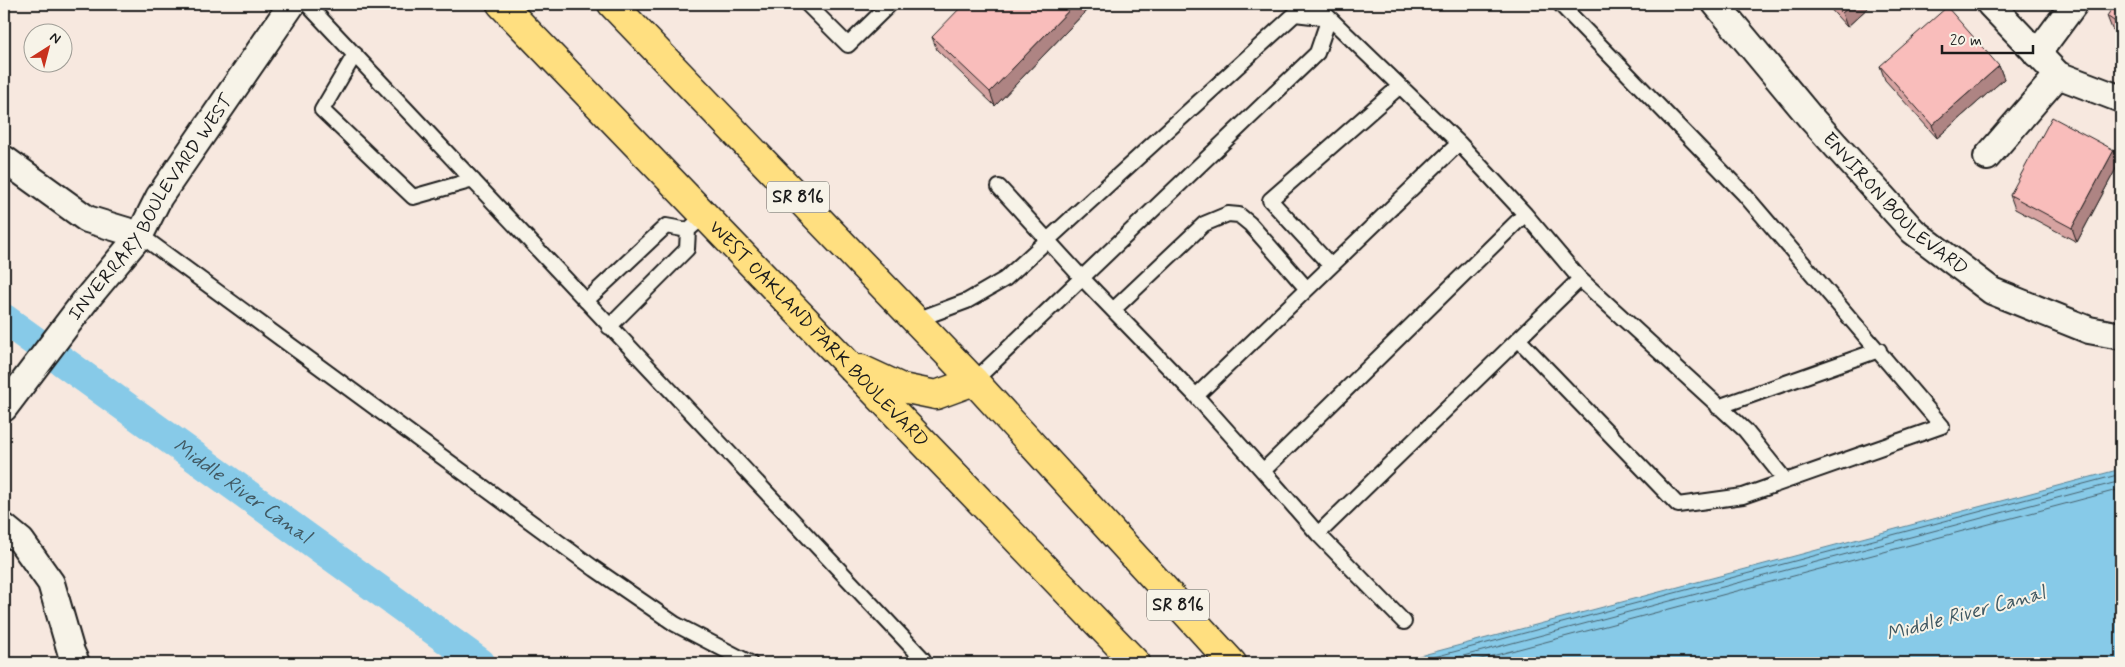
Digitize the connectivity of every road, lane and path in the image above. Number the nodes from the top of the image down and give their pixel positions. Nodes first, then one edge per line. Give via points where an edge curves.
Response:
1 (292, 4) edge
2 (307, 4) edge
3 (501, 4) edge
4 (612, 4) edge
5 (807, 4) edge
6 (890, 4) edge
7 (1315, 4) edge
8 (1560, 4) edge
9 (1716, 4) edge
10 (1990, 4) edge
11 (2074, 4) edge
12 (1329, 18) junction
13 (355, 54) junction
14 (2037, 54) junction
15 (2058, 75) junction
16 (1400, 86) junction
17 (2121, 99) edge
18 (1459, 143) junction
19 (1986, 157) dead end
20 (4, 159) edge
21 (474, 180) junction
22 (999, 187) dead end
23 (1525, 214) junction
24 (696, 223) junction
25 (140, 235) junction
26 (1047, 240) junction
27 (1331, 266) junction
28 (1082, 278) junction
29 (1580, 279) junction
30 (1308, 289) junction
31 (586, 301) junction
32 (1112, 310) junction
33 (916, 320) junction
34 (610, 327) junction
35 (2121, 336) edge
36 (1518, 339) junction
37 (1879, 350) junction
38 (843, 360) junction
39 (974, 381) junction
40 (1196, 396) junction
41 (5, 406) edge
42 (1718, 406) junction
43 (1263, 471) junction
44 (1786, 481) junction
45 (12, 534) edge
46 (1318, 534) junction
47 (1404, 622) dead end
48 (71, 659) edge
49 (923, 662) edge
50 (750, 663) edge
51 (1136, 663) edge
52 (1232, 663) edge

1 - 25 street, INVERRARY BOULEVARD WEST via 159,197
2 - 13 lane
3 - 24 main road, WEST OAKLAND PARK BOULEVARD
4 - 33 main road, SR 816
5 - 6 lane via 848,45
7 - 12 lane
8 - 37 lane via 1744,194
9 - 35 street, ENVIRON BOULEVARD via 1810,117 1913,231 1992,290 2089,330
10 - 14 street
11 - 14 street
12 - 16 lane
12 - 26 lane via 1294,14
12 - 28 lane via 1317,53
13 - 21 lane
13 - 21 lane via 322,110 413,197
14 - 15 street
15 - 17 street
15 - 19 street
16 - 18 lane
16 - 27 lane via 1270,200
18 - 23 lane
18 - 27 lane
20 - 25 street via 88,219
21 - 31 lane
22 - 26 lane
23 - 29 lane
23 - 43 lane
24 - 31 lane via 666,226
24 - 34 lane via 687,249
24 - 38 main road, WEST OAKLAND PARK BOULEVARD
25 - 41 street, INVERRARY BOULEVARD WEST
25 - 50 lane via 594,569 675,624
26 - 28 lane
26 - 33 lane via 1005,278 967,301
27 - 30 lane
28 - 32 lane
28 - 39 lane
29 - 36 lane
29 - 42 lane
30 - 32 lane via 1250,224 1239,215 1228,214 1204,224
30 - 40 lane
31 - 34 lane
32 - 40 lane
33 - 39 main road, SR 816
34 - 49 lane
36 - 44 lane via 1678,505 1743,496
36 - 46 lane
37 - 42 lane
37 - 44 lane via 1942,426
38 - 39 main road via 902,388 936,395
38 - 51 main road, WEST OAKLAND PARK BOULEVARD
39 - 52 main road, SR 816
40 - 43 lane
42 - 44 lane via 1744,430
43 - 46 lane
45 - 48 street via 52,583
46 - 47 lane

